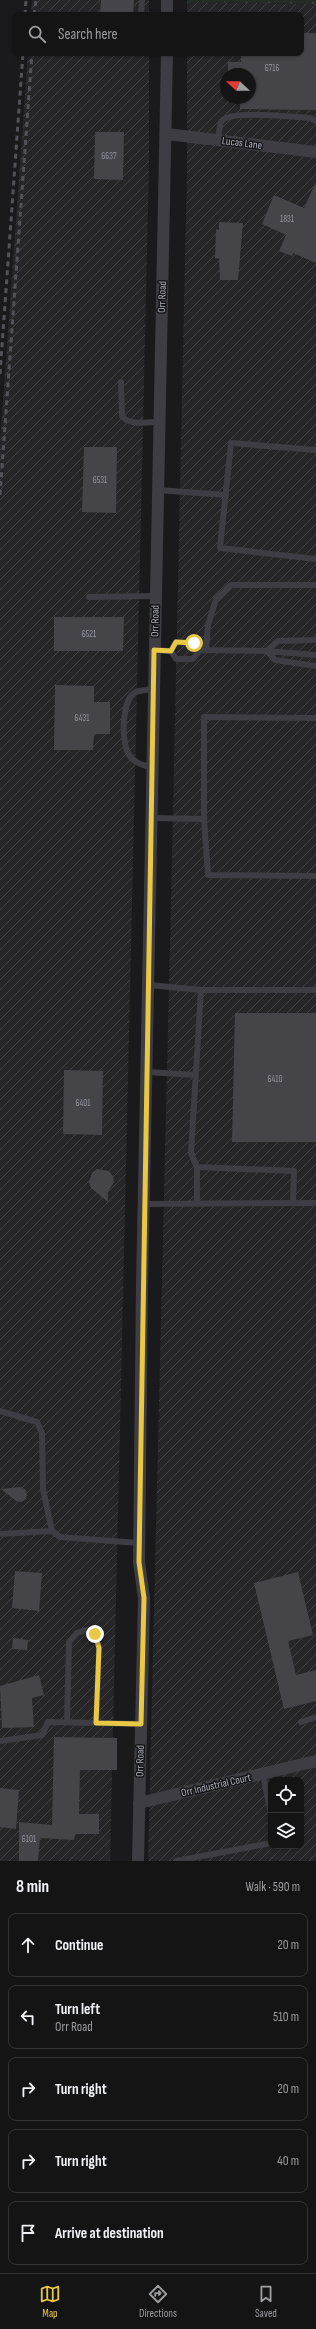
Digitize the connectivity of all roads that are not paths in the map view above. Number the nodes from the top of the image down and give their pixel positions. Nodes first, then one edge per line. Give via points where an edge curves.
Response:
1 (142, 0) edge
2 (167, 0) edge
3 (141, 12) edge
4 (167, 12) edge
5 (167, 56) edge
6 (316, 121) edge
7 (167, 134) junction
8 (218, 140) junction
9 (316, 152) edge
10 (121, 382) dead end
11 (159, 422) junction
12 (316, 450) edge
13 (158, 490) junction
14 (226, 495) junction
15 (316, 559) edge
16 (316, 585) edge
17 (89, 596) dead end
18 (155, 596) junction
19 (316, 640) edge
20 (154, 650) junction
21 (203, 650) junction
22 (171, 651) junction
23 (267, 651) junction
24 (316, 654) edge
25 (316, 666) edge
26 (154, 689) junction
27 (316, 718) edge
28 (154, 768) junction
29 (153, 818) junction
30 (204, 819) junction
31 (316, 876) edge
32 (149, 985) junction
33 (201, 990) junction
34 (316, 990) edge
35 (147, 1072) junction
36 (196, 1074) junction
37 (198, 1167) junction
38 (293, 1203) junction
39 (316, 1203) edge
40 (144, 1204) junction
41 (196, 1204) junction
42 (0, 1411) edge
43 (52, 1530) junction
44 (0, 1534) edge
45 (139, 1543) junction
46 (316, 1717) edge
47 (67, 1722) junction
48 (301, 1722) dead end
49 (96, 1723) junction
50 (141, 1724) junction
51 (0, 1741) edge
52 (316, 1761) edge
53 (263, 1774) junction
54 (139, 1803) junction
55 (271, 1813) edge
56 (268, 1844) edge
57 (138, 1861) edge
58 (176, 1861) edge

1 - 3 lane
2 - 4 street
5 - 7 street, Orr Road
6 - 8 lane via 302,117 241,114 226,116 221,121
7 - 8 street, Lucas Lane
7 - 11 street, Orr Road
8 - 9 street, Lucas Lane
10 - 11 lane via 124,420
11 - 13 street, Orr Road
12 - 14 lane via 231,444
13 - 14 lane
13 - 18 street, Orr Road
14 - 15 lane via 220,548
16 - 21 lane via 231,585 216,599
17 - 18 lane
18 - 20 street, Orr Road
19 - 23 lane via 278,641
20 - 22 lane
20 - 26 street, Orr Road
21 - 22 lane via 194,643 176,642
21 - 22 lane via 194,659 176,659
21 - 23 lane
23 - 24 lane
23 - 25 lane via 275,660
26 - 28 street, Orr Road
26 - 28 lane via 136,692 127,699 124,745 130,756 138,763
27 - 30 lane via 204,717
28 - 29 street, Orr Road
29 - 30 lane
29 - 32 street, Orr Road
30 - 31 lane via 208,875
32 - 33 lane
32 - 35 street, Orr Road
33 - 34 lane
33 - 36 lane
35 - 36 lane
35 - 40 street, Orr Road
36 - 37 lane via 191,1153
37 - 38 lane via 294,1171
37 - 41 lane
38 - 39 lane
38 - 41 lane
40 - 41 lane
40 - 45 street, Orr Road
42 - 43 lane via 37,1422 42,1433 43,1489
43 - 44 lane
43 - 45 lane via 60,1537
45 - 50 street, Orr Road via 144,1598
46 - 48 lane
47 - 49 lane
47 - 49 lane via 69,1642 77,1633 86,1630 95,1634 99,1648
47 - 51 lane via 48,1722 42,1735
49 - 50 lane
50 - 54 street, Orr Road
52 - 53 street, Orr Industrial Court
53 - 54 street, Orr Industrial Court
53 - 55 lane
54 - 57 street, Orr Road
56 - 58 lane

